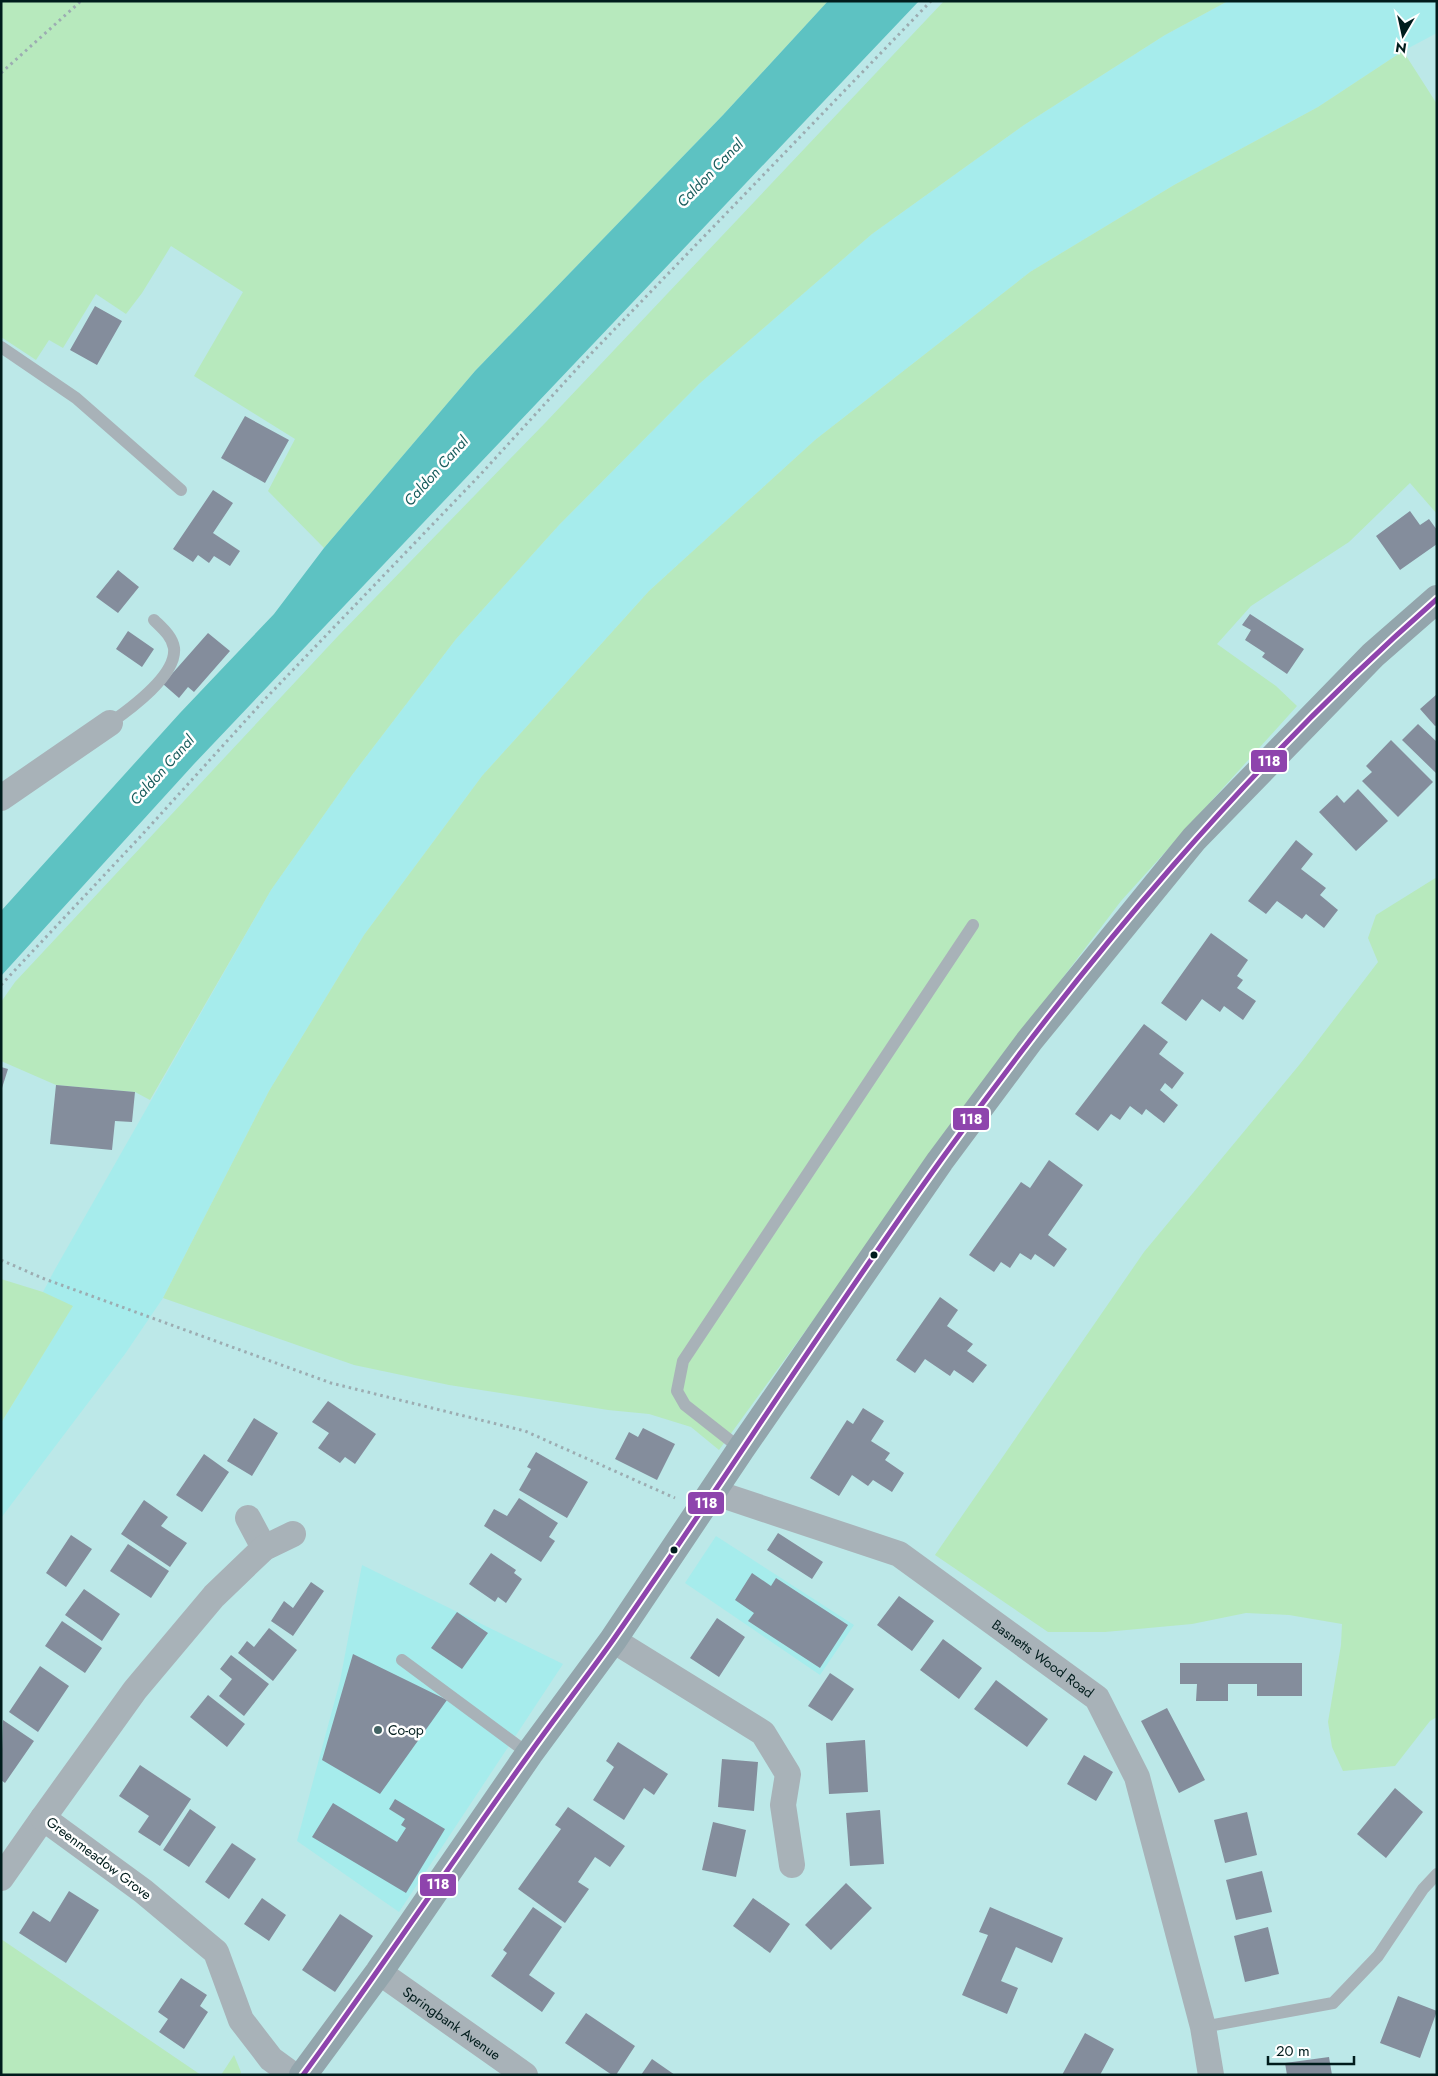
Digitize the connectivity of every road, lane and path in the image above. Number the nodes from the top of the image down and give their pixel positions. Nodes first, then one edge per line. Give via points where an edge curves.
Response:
1 (81, 1) edge
2 (931, 1) edge
3 (1, 73) edge
4 (1, 347) edge
5 (181, 490) dead end
6 (1437, 599) edge
7 (154, 620) dead end
8 (110, 723) joint
9 (1, 798) edge
10 (973, 925) dead end
11 (1, 985) edge
12 (1, 1260) edge
13 (742, 1449) junction
14 (707, 1500) junction
15 (248, 1518) dead end
16 (293, 1534) dead end
17 (264, 1548) junction
18 (614, 1640) junction
19 (402, 1660) dead end
20 (529, 1754) junction
21 (43, 1818) junction
22 (792, 1865) dead end
23 (1437, 1874) edge
24 (1, 1878) edge
25 (379, 1972) junction
26 (1203, 2027) junction
27 (292, 2075) edge
28 (303, 2075) edge
29 (525, 2075) edge
30 (1211, 2075) edge

1 - 3 path
2 - 11 path via 267,696
4 - 5 lane via 76,398
6 - 13 highway via 1373,655 1194,839 1116,934 1030,1040 940,1161
7 - 8 lane via 174,647 171,666 164,676
8 - 9 street
10 - 13 lane via 683,1362 677,1392 685,1405
12 - 14 path via 42,1278 331,1383 525,1431
13 - 14 highway
14 - 18 highway
14 - 26 street, Basnetts Wood Road via 899,1554 1097,1698 1137,1776
15 - 17 street
16 - 17 street, Greenmeadow Grove
17 - 21 street, Greenmeadow Grove via 214,1596 136,1690
18 - 20 highway
18 - 22 street via 763,1733 788,1774 783,1805
19 - 20 lane
20 - 25 highway
21 - 24 street
21 - 27 street, Greenmeadow Grove via 143,1890 216,1952 241,2020 271,2059
23 - 26 lane via 1423,1888 1378,1956 1333,2003
25 - 28 highway
25 - 29 street, Springbank Avenue
26 - 30 street, Basnetts Wood Road

